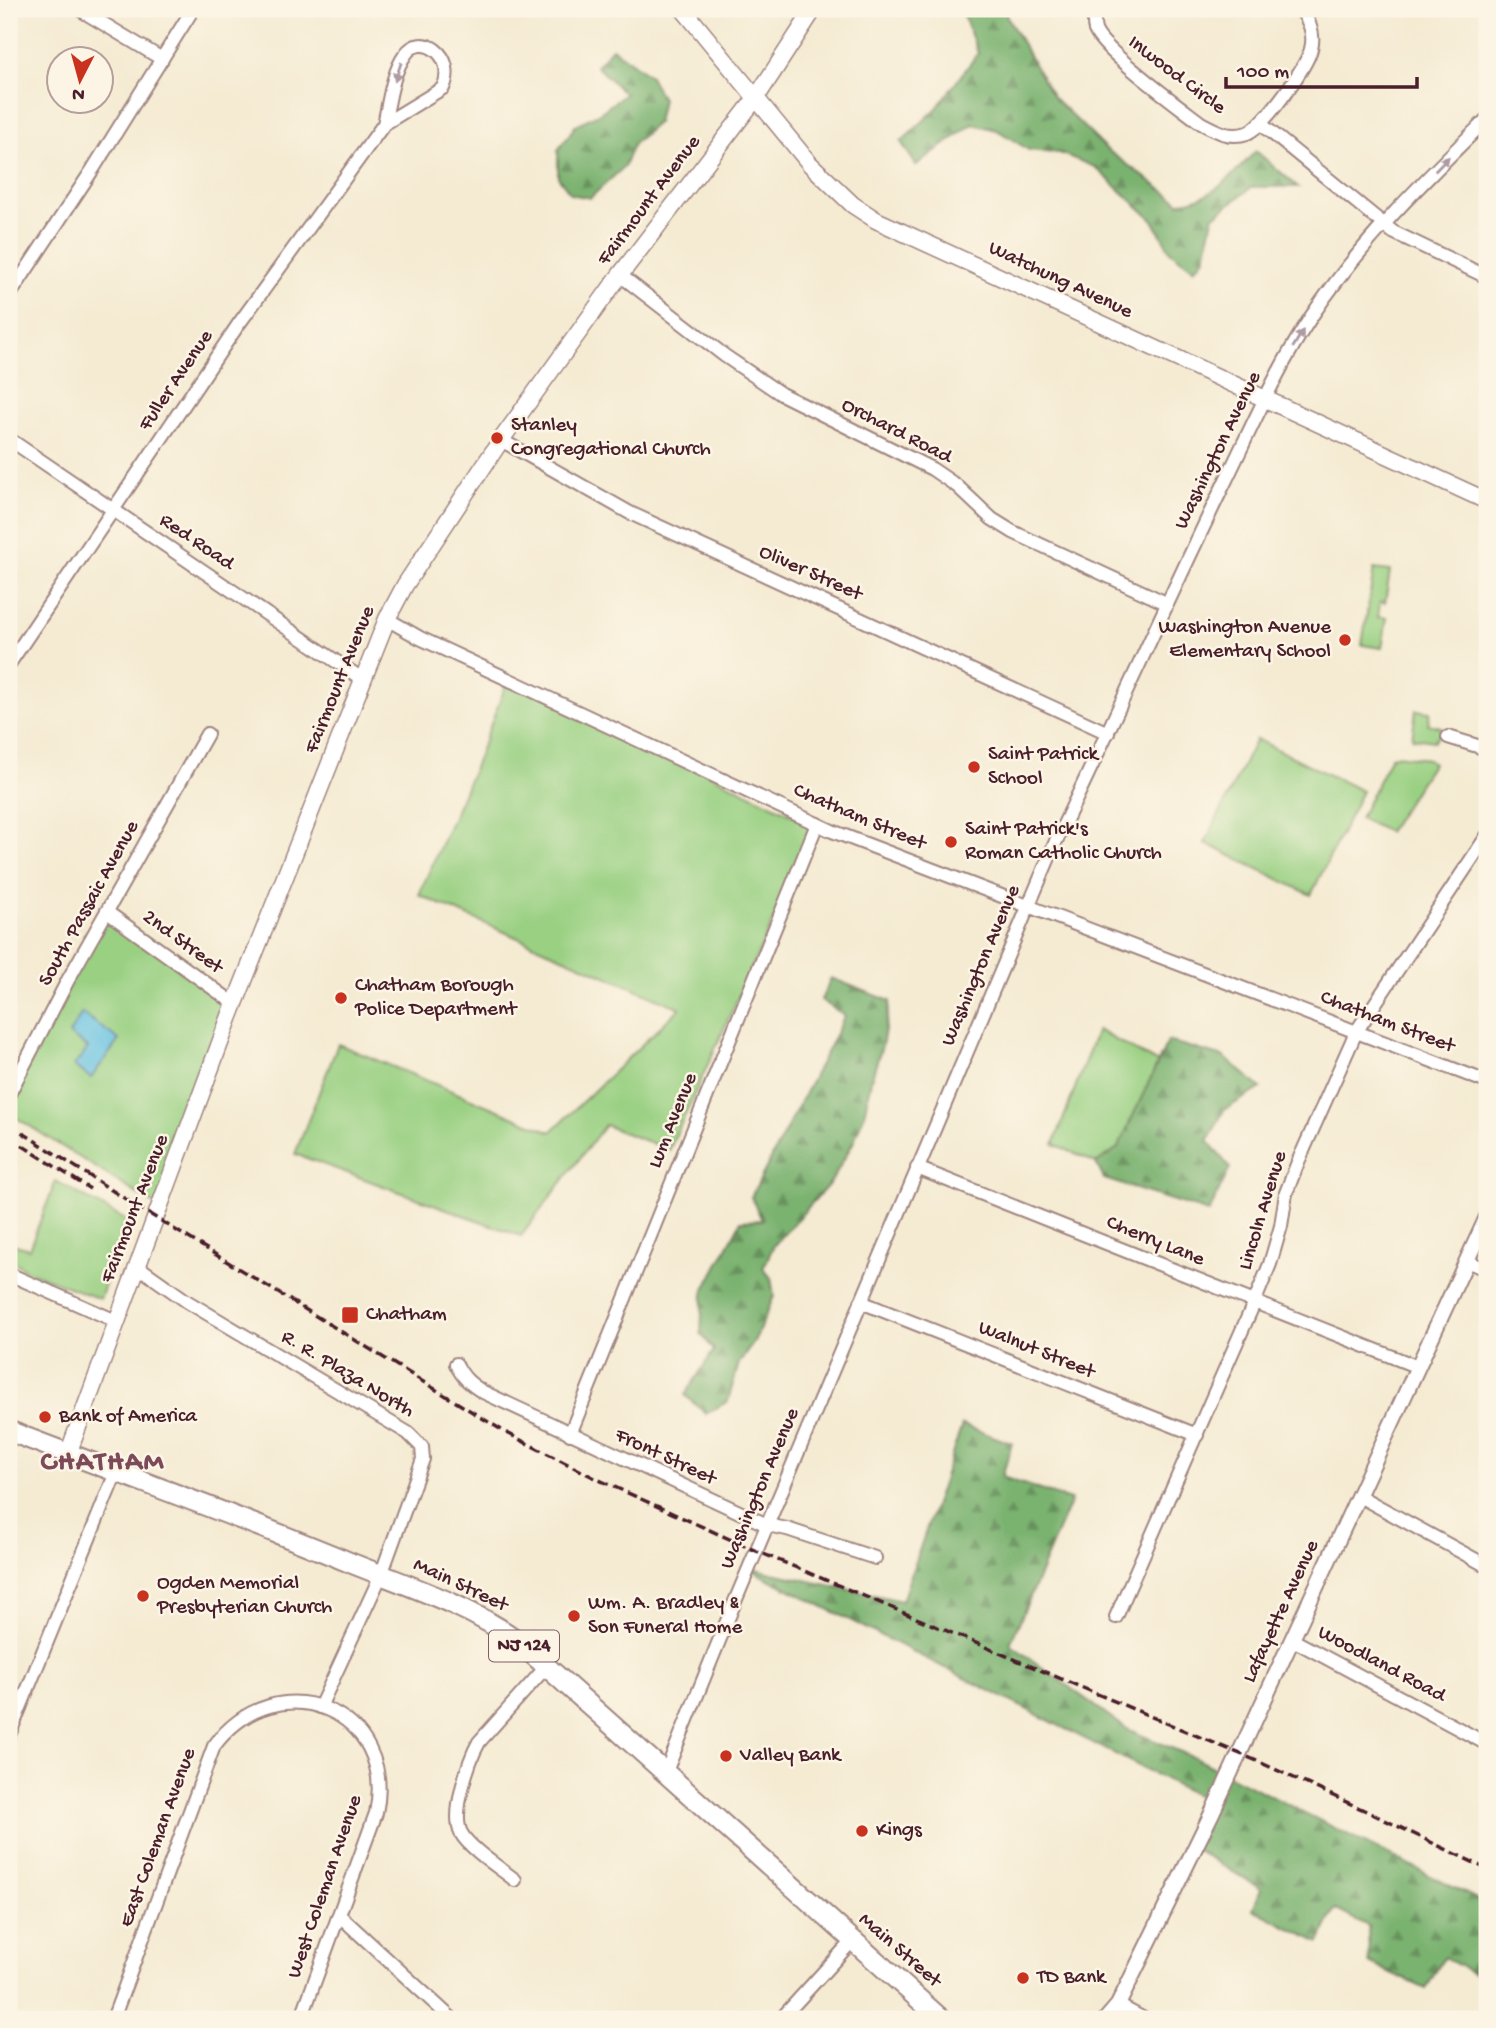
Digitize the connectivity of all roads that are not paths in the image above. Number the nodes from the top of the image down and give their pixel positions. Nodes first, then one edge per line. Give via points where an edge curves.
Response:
1 (79, 9) edge
2 (193, 9) edge
3 (682, 9) edge
4 (814, 9) edge
5 (1096, 9) edge
6 (1300, 9) edge
7 (162, 59) junction
8 (756, 98) junction
9 (1487, 119) edge
10 (384, 124) junction
11 (1261, 124) junction
12 (1384, 225) junction
13 (620, 275) junction
14 (1487, 277) edge
15 (9, 296) edge
16 (1265, 399) junction
17 (9, 439) edge
18 (501, 440) junction
19 (1487, 501) edge
20 (113, 510) junction
21 (1166, 603) junction
22 (387, 619) junction
23 (9, 664) edge
24 (362, 679) junction
25 (1108, 733) junction
26 (206, 734) dead end
27 (1448, 737) dead end
28 (1487, 750) edge
29 (817, 824) junction
30 (1487, 836) edge
31 (1028, 906) junction
32 (107, 912) junction
33 (235, 1004) junction
34 (1356, 1032) junction
35 (1487, 1082) edge
36 (9, 1094) edge
37 (917, 1168) junction
38 (1487, 1217) edge
39 (1467, 1261) junction
40 (137, 1266) junction
41 (1487, 1270) edge
42 (9, 1274) edge
43 (861, 1301) junction
44 (1254, 1303) junction
45 (116, 1321) junction
46 (456, 1364) dead end
47 (1418, 1367) junction
48 (9, 1431) edge
49 (570, 1434) junction
50 (1197, 1435) junction
51 (68, 1454) junction
52 (117, 1470) junction
53 (1359, 1496) junction
54 (767, 1525) junction
55 (875, 1558) dead end
56 (1487, 1566) edge
57 (381, 1575) junction
58 (1116, 1617) dead end
59 (1293, 1640) junction
60 (546, 1667) junction
61 (320, 1707) junction
62 (9, 1735) edge
63 (1487, 1744) edge
64 (665, 1774) junction
65 (515, 1880) dead end
66 (339, 1915) junction
67 (852, 1941) junction
68 (1118, 2005) junction
69 (113, 2019) edge
70 (301, 2019) edge
71 (452, 2019) edge
72 (781, 2019) edge
73 (941, 2019) edge
74 (1106, 2019) edge
75 (1144, 2019) edge

1 - 7 street
2 - 7 street
3 - 8 main road, Watchung Avenue
4 - 8 main road, Fairmount Avenue
5 - 11 street, Inwood Circle via 1094,23 1102,42 1201,123 1228,135 1249,132
6 - 11 street via 1312,34 1311,51
7 - 15 street
8 - 13 main road, Fairmount Avenue
8 - 16 main road, Watchung Avenue via 810,164 876,220
12 -> 9 street, Washington Avenue
10 -> 10 street, Fuller Avenue via 443,88 446,63 436,50 419,46 404,55
10 - 20 street, Fuller Avenue
11 - 12 street
12 - 14 street
16 -> 12 street, Washington Avenue via 1311,317
13 - 18 main road, Fairmount Avenue
13 - 21 street, Orchard Road via 781,394 932,469 1013,532
16 - 19 main road, Watchung Avenue
16 - 21 street, Washington Avenue
17 - 20 street, Red Road
18 - 22 main road, Fairmount Avenue
18 - 25 street, Oliver Street via 630,513
20 - 23 street, Fuller Avenue
20 - 24 street, Red Road
21 - 25 street, Washington Avenue
22 - 24 main road, Fairmount Avenue
22 - 29 street, Chatham Street
24 - 33 main road, Fairmount Avenue
25 - 31 street, Washington Avenue
26 - 32 street, South Passaic Avenue
27 - 28 street
29 - 31 street, Chatham Street
29 - 49 street, Lum Avenue
30 - 34 street, Lincoln Avenue
31 - 34 street, Chatham Street
31 - 37 street, Washington Avenue
32 - 33 street, 2nd Street
32 - 36 street, South Passaic Avenue
33 - 40 main road, Fairmount Avenue
34 - 35 street, Chatham Street
34 - 44 street, Lincoln Avenue via 1286,1193 1270,1264
37 - 43 street, Washington Avenue
37 - 44 street, Cherry Lane
38 - 39 street, Lafayette Avenue
39 - 41 street
39 - 47 street, Lafayette Avenue
40 - 45 main road, Fairmount Avenue
40 - 57 street, R. R. Plaza North via 188,1302 408,1433 422,1447 423,1459
42 - 45 street
43 - 50 street, Walnut Street
43 - 54 street, Washington Avenue
44 - 47 street, Cherry Lane
44 - 50 street, Lincoln Avenue
45 - 51 main road, Fairmount Avenue
46 - 49 street, Front Street via 469,1384
47 - 53 street, Lafayette Avenue
48 - 51 main road, Main Street / NJ 124
49 - 54 street, Front Street
50 - 58 street, Lincoln Avenue
51 - 52 main road, Main Street / NJ 124
52 - 57 main road, Main Street / NJ 124
52 - 62 street
53 - 56 street
53 - 59 street, Lafayette Avenue
54 - 55 street, Front Street
54 - 64 street, Washington Avenue
57 - 60 main road, Main Street / NJ 124 via 490,1622
57 - 61 street
59 - 63 street, Woodland Road
59 - 68 street, Lafayette Avenue
60 - 64 main road, Main Street / NJ 124
60 - 65 street via 479,1742 458,1810 458,1825 467,1840
61 - 66 street, West Coleman Avenue via 356,1731 378,1779 376,1813
61 - 69 street, East Coleman Avenue via 286,1702 260,1708 237,1720 214,1746
64 - 67 main road, Main Street / NJ 124
66 - 70 street, West Coleman Avenue
66 - 71 street
67 - 72 street
67 - 73 main road, Main Street / NJ 124
68 - 74 street, Lafayette Avenue
68 - 75 street

